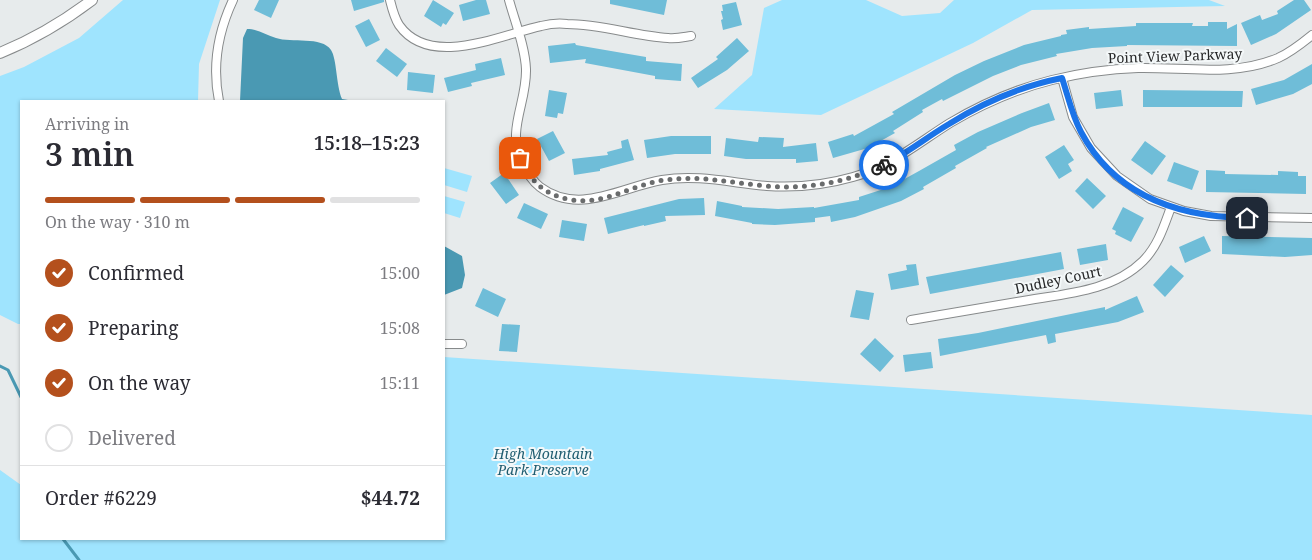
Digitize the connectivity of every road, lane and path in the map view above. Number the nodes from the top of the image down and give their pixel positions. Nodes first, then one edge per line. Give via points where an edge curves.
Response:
1 (92, 0) edge
2 (233, 0) edge
3 (390, 0) edge
4 (509, 0) edge
5 (518, 33) junction
6 (1312, 35) edge
7 (691, 36) dead end
8 (0, 53) edge
9 (1062, 78) junction
10 (219, 100) edge
11 (1171, 207) junction
12 (1312, 218) edge
13 (911, 320) dead end
14 (445, 344) edge
15 (462, 344) dead end

1 - 8 main road via 40,36
2 - 10 street via 225,16 217,50
3 - 5 street via 394,16 406,32 431,46 460,47
4 - 5 street, Point View Parkway
5 - 7 street via 542,25 573,24 669,38
5 - 9 street, Point View Parkway via 526,67 515,135 520,158 541,188 575,200 599,199 644,184 684,178 790,187 854,177 886,164 949,124 999,98
6 - 9 street, Point View Parkway via 1280,57 1248,67 1130,68
9 - 11 street via 1081,132 1103,163 1150,199
11 - 12 street via 1211,216
11 - 13 street, Dudley Court via 1152,250 1131,271 1117,279 1085,290
14 - 15 street

